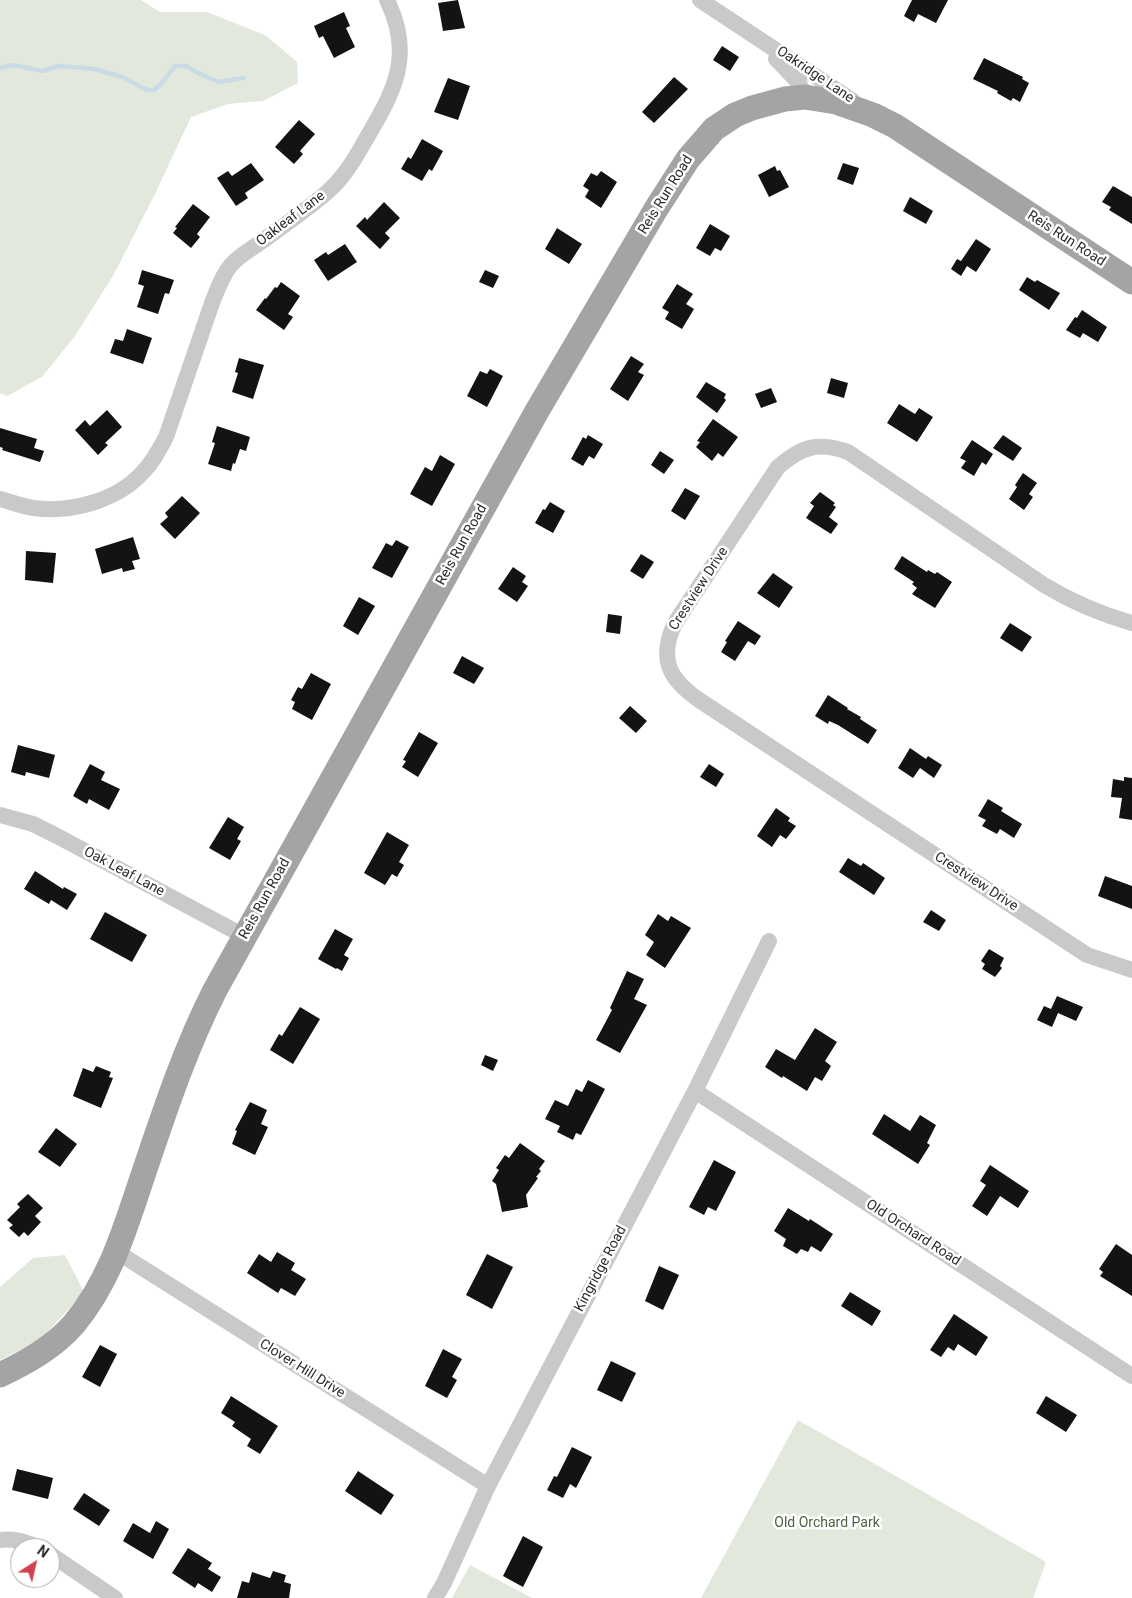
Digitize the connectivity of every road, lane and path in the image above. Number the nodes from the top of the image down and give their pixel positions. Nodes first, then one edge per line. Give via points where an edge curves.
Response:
1 (387, 0) edge
2 (700, 0) edge
3 (757, 36) junction
4 (805, 97) junction
5 (874, 115) junction
6 (1132, 282) edge
7 (0, 499) edge
8 (1132, 623) edge
9 (0, 815) edge
10 (244, 936) junction
11 (769, 941) dead end
12 (1132, 970) edge
13 (694, 1091) junction
14 (117, 1252) junction
15 (0, 1375) edge
16 (1132, 1376) edge
17 (488, 1486) junction
18 (60, 1561) edge
19 (115, 1598) edge
20 (435, 1598) edge

1 - 7 street, Oakleaf Lane via 400,33 400,53 398,73 382,112 353,162 326,193 231,265 212,303 166,437 155,458 130,484 94,503 34,508
2 - 3 street, Oakridge Lane
3 - 4 street, Oakridge Lane via 800,83
3 - 5 street, Oakridge Lane
4 - 5 main road, Reis Run Road via 836,102
4 - 10 main road, Reis Run Road via 769,103 735,115 714,130 688,159 537,411
5 - 6 main road, Reis Run Road
8 - 12 street, Crestview Drive via 1106,616 1044,585 848,452 836,447 812,447 793,454 778,467 675,623 668,638 666,654 675,681 699,700 1088,955
9 - 10 street, Oak Leaf Lane via 33,824
10 - 14 main road, Reis Run Road via 189,1045
11 - 13 street, Kingridge Road
13 - 16 street, Old Orchard Road
13 - 17 street, Kingridge Road
14 - 15 main road, Reis Run Road via 97,1293 73,1324 40,1354
14 - 17 street, Clover Hill Drive
17 - 20 street, Kingridge Road
18 - 19 street

